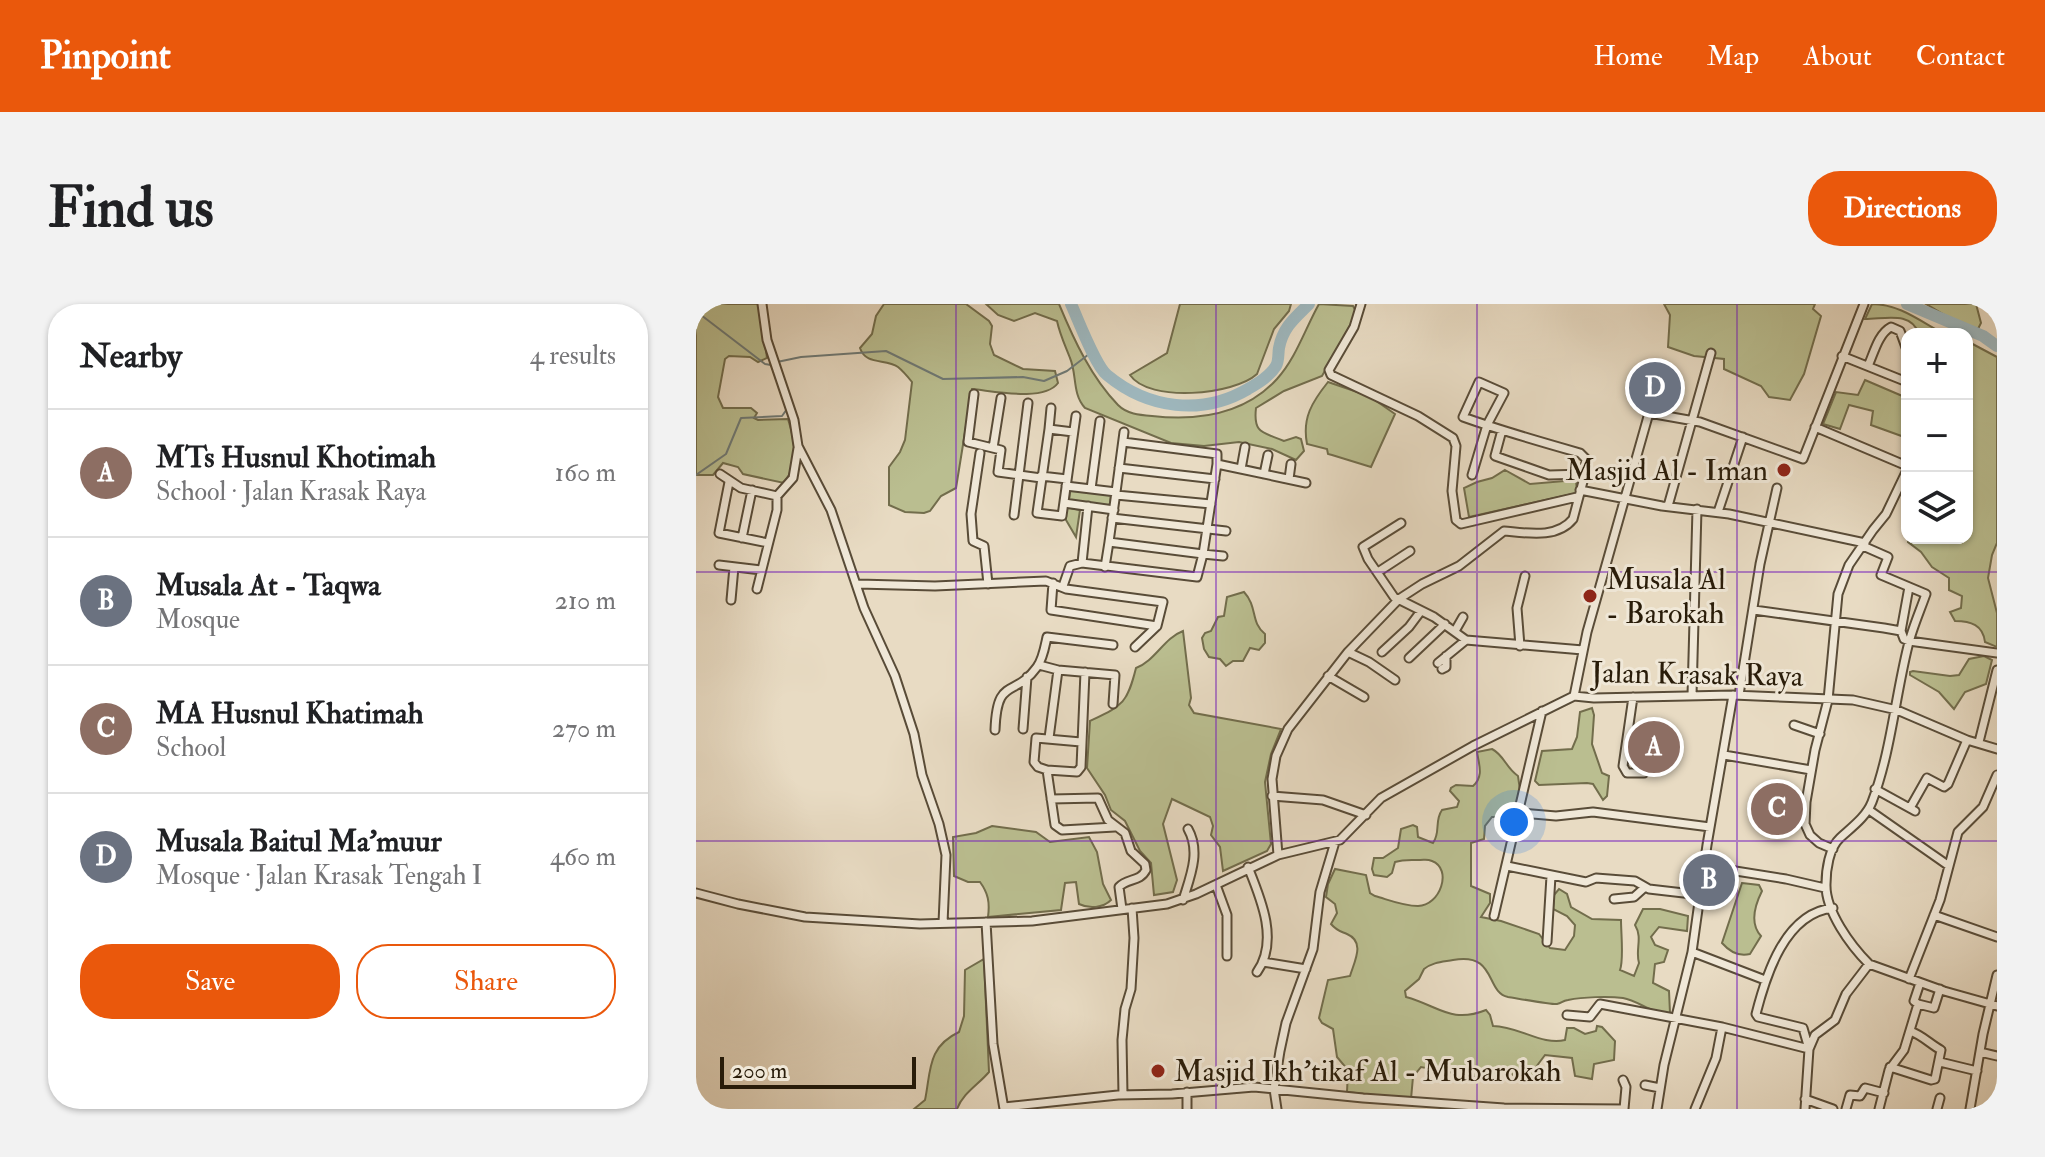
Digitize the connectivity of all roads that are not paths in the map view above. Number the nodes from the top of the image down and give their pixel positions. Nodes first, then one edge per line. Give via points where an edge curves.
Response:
1 (762, 304) edge
2 (1361, 304) edge
3 (1863, 305) edge
4 (1901, 334) edge
5 (1711, 353) dead end
6 (1842, 356) junction
7 (1868, 366) junction
8 (1901, 380) edge
9 (974, 394) dead end
10 (1001, 398) dead end
11 (1028, 403) dead end
12 (1051, 408) dead end
13 (1076, 416) dead end
14 (1463, 417) junction
15 (1691, 419) junction
16 (1100, 421) dead end
17 (1487, 425) junction
18 (1458, 427) dead end
19 (1815, 427) junction
20 (1049, 429) junction
21 (1502, 430) junction
22 (1073, 432) junction
23 (1124, 432) dead end
24 (1743, 437) junction
25 (1123, 442) junction
26 (798, 446) junction
27 (1245, 447) dead end
28 (993, 448) junction
29 (980, 453) dead end
30 (1268, 455) dead end
31 (1217, 464) junction
32 (1291, 464) dead end
33 (1901, 464) edge
34 (1119, 468) junction
35 (1241, 469) junction
36 (1905, 472) edge
37 (720, 474) dead end
38 (1264, 474) junction
39 (1585, 474) junction
40 (1018, 475) junction
41 (1472, 475) dead end
42 (1041, 477) junction
43 (1215, 479) junction
44 (1289, 479) junction
45 (729, 482) junction
46 (1067, 482) junction
47 (1306, 483) dead end
48 (1777, 488) dead end
49 (1091, 489) junction
50 (752, 490) junction
51 (1116, 493) junction
52 (1578, 494) junction
53 (777, 496) junction
54 (1624, 498) junction
55 (1064, 503) junction
56 (1211, 504) junction
57 (1088, 506) junction
58 (1668, 506) junction
59 (1697, 509) junction
60 (1718, 512) junction
61 (1113, 514) junction
62 (1014, 515) dead end
63 (1769, 522) junction
64 (1401, 523) dead end
65 (1207, 529) junction
66 (1226, 531) dead end
67 (742, 538) junction
68 (1109, 542) junction
69 (768, 543) junction
70 (1864, 544) junction
71 (1410, 551) dead end
72 (1203, 554) junction
73 (1223, 556) dead end
74 (1082, 563) junction
75 (719, 565) dead end
76 (734, 567) junction
77 (1105, 567) junction
78 (761, 570) junction
79 (1378, 572) junction
80 (1525, 576) dead end
81 (1053, 583) junction
82 (858, 584) junction
83 (988, 584) junction
84 (1063, 586) junction
85 (1909, 587) junction
86 (757, 589) dead end
87 (1399, 599) junction
88 (731, 600) dead end
89 (1754, 610) junction
90 (1421, 611) junction
91 (1463, 617) dead end
92 (1837, 623) junction
93 (1445, 624) junction
94 (1157, 626) junction
95 (1455, 631) junction
96 (1901, 631) junction
97 (1466, 640) junction
98 (1909, 641) junction
99 (1113, 645) dead end
100 (1520, 646) junction
101 (1135, 647) dead end
102 (1583, 650) junction
103 (1348, 652) junction
104 (1382, 652) dead end
105 (1997, 653) edge
106 (1409, 658) dead end
107 (1039, 665) junction
108 (1440, 666) dead end
109 (1058, 670) junction
110 (1997, 670) edge
111 (1085, 672) junction
112 (1328, 676) junction
113 (1027, 677) junction
114 (1395, 680) dead end
115 (1692, 695) junction
116 (1736, 695) junction
117 (1574, 696) junction
118 (1364, 697) dead end
119 (1633, 697) junction
120 (1828, 700) junction
121 (1113, 704) dead end
122 (1897, 710) junction
123 (1542, 711) junction
124 (1794, 725) dead end
125 (1023, 729) dead end
126 (995, 730) dead end
127 (1820, 734) junction
128 (1049, 738) junction
129 (1967, 740) junction
130 (1081, 742) junction
131 (1979, 742) junction
132 (1997, 749) edge
133 (1724, 755) junction
134 (1047, 770) junction
135 (1811, 770) junction
136 (1644, 773) dead end
137 (1997, 775) edge
138 (1875, 789) junction
139 (1272, 796) junction
140 (1051, 799) junction
141 (1869, 810) junction
142 (1520, 813) junction
143 (1366, 815) junction
144 (1115, 827) junction
145 (1710, 827) junction
146 (1188, 829) dead end
147 (1335, 842) junction
148 (1833, 849) junction
149 (1278, 855) junction
150 (1507, 866) junction
151 (1704, 866) junction
152 (1949, 866) junction
153 (1248, 867) junction
154 (1551, 876) junction
155 (1216, 885) junction
156 (1644, 888) junction
157 (1825, 888) junction
158 (696, 893) edge
159 (1701, 895) junction
160 (1614, 899) dead end
161 (1183, 900) junction
162 (1132, 908) junction
163 (1833, 908) junction
164 (1122, 909) junction
165 (1934, 915) junction
166 (1494, 916) dead end
167 (986, 922) junction
168 (943, 923) junction
169 (1997, 937) edge
170 (1547, 942) dead end
171 (1692, 952) junction
172 (1227, 956) dead end
173 (1263, 962) junction
174 (1869, 964) junction
175 (1306, 969) junction
176 (1257, 972) dead end
177 (1997, 975) edge
178 (1909, 979) junction
179 (1765, 980) junction
180 (1920, 983) junction
181 (1940, 989) junction
182 (1918, 1004) junction
183 (1992, 1004) edge
184 (1567, 1015) dead end
185 (1676, 1020) junction
186 (1722, 1027) junction
187 (1910, 1031) junction
188 (1809, 1049) junction
189 (1980, 1052) junction
190 (1997, 1056) edge
191 (1940, 1062) junction
192 (1890, 1067) junction
193 (1977, 1071) junction
194 (1623, 1080) dead end
195 (1645, 1085) dead end
196 (1660, 1088) junction
197 (1274, 1089) junction
198 (1187, 1092) junction
199 (1884, 1093) junction
200 (1123, 1095) junction
201 (1940, 1098) dead end
202 (1805, 1099) junction
203 (1411, 1105) edge
204 (1031, 1107) edge
205 (1004, 1108) edge
206 (1479, 1108) edge
207 (1187, 1109) edge
208 (1277, 1109) edge
209 (1602, 1109) edge
210 (1624, 1109) edge
211 (1657, 1109) edge
212 (1695, 1109) edge
213 (1805, 1109) edge
214 (1833, 1109) edge
215 (1846, 1109) edge
216 (1879, 1109) edge
217 (1937, 1109) edge
218 (1970, 1109) edge

1 - 26 street
2 - 52 street via 1331,375 1453,438 1456,520 1461,524
3 - 6 street
4 - 7 street via 1885,329
5 - 15 street
6 - 7 street
6 - 19 street
7 - 8 street
9 - 28 street via 968,442
10 - 28 street
11 - 40 street
12 - 20 street
13 - 22 street
14 - 17 street
14 - 17 street via 1479,382 1504,394
14 - 18 street
15 - 24 street
15 - 54 street via 1651,411
15 - 58 street
16 - 49 street
17 - 21 street
17 - 41 street
19 - 24 street via 1803,459
19 - 33 street
20 - 22 street
20 - 42 street
21 - 39 street via 1583,454
21 - 39 street via 1495,456 1549,475
22 - 46 street
23 - 25 street
24 - 60 street
25 - 31 street via 1217,454
25 - 34 street
26 - 53 street via 793,478
26 - 82 street via 831,510
27 - 35 street
28 - 40 street via 1001,450 998,472
29 - 83 street via 971,514 973,541 984,546
30 - 38 street
31 - 35 street
31 - 43 street
32 - 44 street
34 - 43 street
34 - 51 street
35 - 38 street
36 - 70 street via 1890,508
37 - 45 street
38 - 44 street
39 - 52 street
40 - 42 street
40 - 62 street
42 - 46 street
42 - 55 street via 1037,513 1062,516
43 - 56 street
44 - 47 street
45 - 50 street
45 - 67 street via 718,531
46 - 49 street
46 - 55 street
48 - 63 street
49 - 51 street
50 - 53 street
50 - 67 street
51 - 56 street
51 - 61 street
52 - 54 street
52 - 87 street via 1573,519 1563,528 1530,534 1504,531 1459,566
53 - 69 street
54 - 58 street
54 - 102 street
55 - 57 street
56 - 65 street
57 - 61 street
57 - 74 street
58 - 59 street
59 - 60 street
59 - 115 street
60 - 63 street
61 - 65 street
61 - 68 street
63 - 70 street
63 - 89 street
64 - 79 street via 1363,546
65 - 66 street
65 - 72 street
67 - 69 street
68 - 72 street
68 - 77 street
69 - 78 street
70 - 85 street via 1888,557 1881,575
70 - 92 street via 1842,581
71 - 79 street
72 - 73 street
72 - 77 street via 1197,577
74 - 77 street
74 - 84 street via 1070,566
75 - 76 street
76 - 78 street
76 - 88 street
78 - 86 street
79 - 87 street
80 - 100 street via 1517,608
81 - 83 street
81 - 84 street
81 - 94 street via 1051,610
82 - 83 street
82 - 168 street via 895,676 943,835
84 - 94 street via 1160,601 1164,606
85 - 96 street
85 - 98 street via 1926,594
87 - 90 street
87 - 103 street
89 - 92 street
89 - 116 street
90 - 93 street
90 - 104 street
91 - 95 street
92 - 96 street
92 - 120 street
93 - 95 street
93 - 106 street
94 - 101 street
95 - 97 street
96 - 98 street
97 - 100 street
97 - 108 street via 1446,656 1446,667
98 - 105 street
98 - 122 street
99 - 107 street via 1047,637
100 - 102 street
102 - 117 street
103 - 112 street
103 - 114 street
107 - 109 street
107 - 113 street
109 - 111 street
109 - 128 street
110 - 131 street
111 - 121 street via 1115,675
111 - 130 street
112 - 118 street
112 - 139 street via 1280,744
113 - 125 street
113 - 126 street via 1001,695
115 - 116 street, Jalan Krasak Raya
115 - 119 street, Jalan Krasak Raya
116 - 120 street, Jalan Krasak Raya
116 - 133 street
117 - 119 street, Jalan Krasak Raya
117 - 123 street, Jalan Krasak Raya
119 - 136 street via 1623,766 1627,773
120 - 122 street, Jalan Krasak Raya
120 - 127 street
122 - 129 street, Jalan Krasak Raya
122 - 138 street
123 - 142 street
123 - 143 street, Jalan Krasak Raya via 1381,798
124 - 127 street
127 - 135 street
128 - 130 street
128 - 134 street via 1036,738 1034,762
129 - 131 street, Jalan Krasak Raya
129 - 138 street via 1948,784 1927,778 1913,809
130 - 134 street via 1079,771
131 - 132 street, Jalan Krasak Raya
133 - 135 street
133 - 145 street
134 - 140 street
135 - 148 street via 1805,824 1810,835
137 - 152 street via 1983,807 1958,832
138 - 141 street
139 - 143 street via 1323,800
139 - 149 street
140 - 144 street via 1098,798
140 - 144 street via 1059,829
141 - 148 street
141 - 152 street
142 - 145 street via 1593,812
142 - 150 street
143 - 147 street, Jalan Krasak Raya
144 - 164 street via 1125,833 1146,870 1119,887
145 - 151 street
146 - 161 street via 1194,851
147 - 149 street
147 - 175 street
148 - 157 street
149 - 153 street
150 - 154 street
150 - 166 street
151 - 157 street
151 - 159 street
152 - 165 street
153 - 155 street
153 - 173 street via 1266,917
154 - 156 street via 1635,881
154 - 170 street
155 - 161 street
155 - 172 street via 1227,915
156 - 159 street
156 - 160 street via 1631,898
157 - 163 street
158 - 168 street via 805,917
159 - 171 street
161 - 162 street
162 - 164 street
162 - 200 street
163 - 174 street via 1847,939
163 - 179 street via 1814,912 1801,923 1774,958
164 - 167 street
165 - 169 street
165 - 178 street
167 - 168 street
167 - 205 street via 993,1044
171 - 179 street
171 - 185 street
173 - 175 street
173 - 176 street
174 - 178 street
174 - 188 street via 1846,994 1835,1020 1817,1033
175 - 197 street via 1286,1023
177 - 183 street
178 - 180 street
179 - 188 street via 1757,1016 1803,1028
180 - 181 street
180 - 182 street via 1914,1001
181 - 182 street via 1934,1008
181 - 183 street
182 - 187 street
183 - 189 street
184 - 185 street via 1590,1017 1600,1004
185 - 186 street
185 - 196 street
186 - 188 street
186 - 212 street
187 - 191 street via 1941,1049
187 - 192 street
188 - 202 street
189 - 190 street
189 - 193 street
191 - 192 street via 1932,1080
191 - 193 street
192 - 199 street
193 - 218 street
194 - 210 street
195 - 196 street
196 - 211 street
197 - 198 street
197 - 203 street
197 - 208 street
198 - 200 street
198 - 207 street
199 - 215 street via 1866,1088 1860,1096 1851,1094
199 - 216 street
200 - 204 street
201 - 217 street
202 - 213 street
202 - 214 street
203 - 206 street
204 - 205 street
206 - 209 street
209 - 210 street

